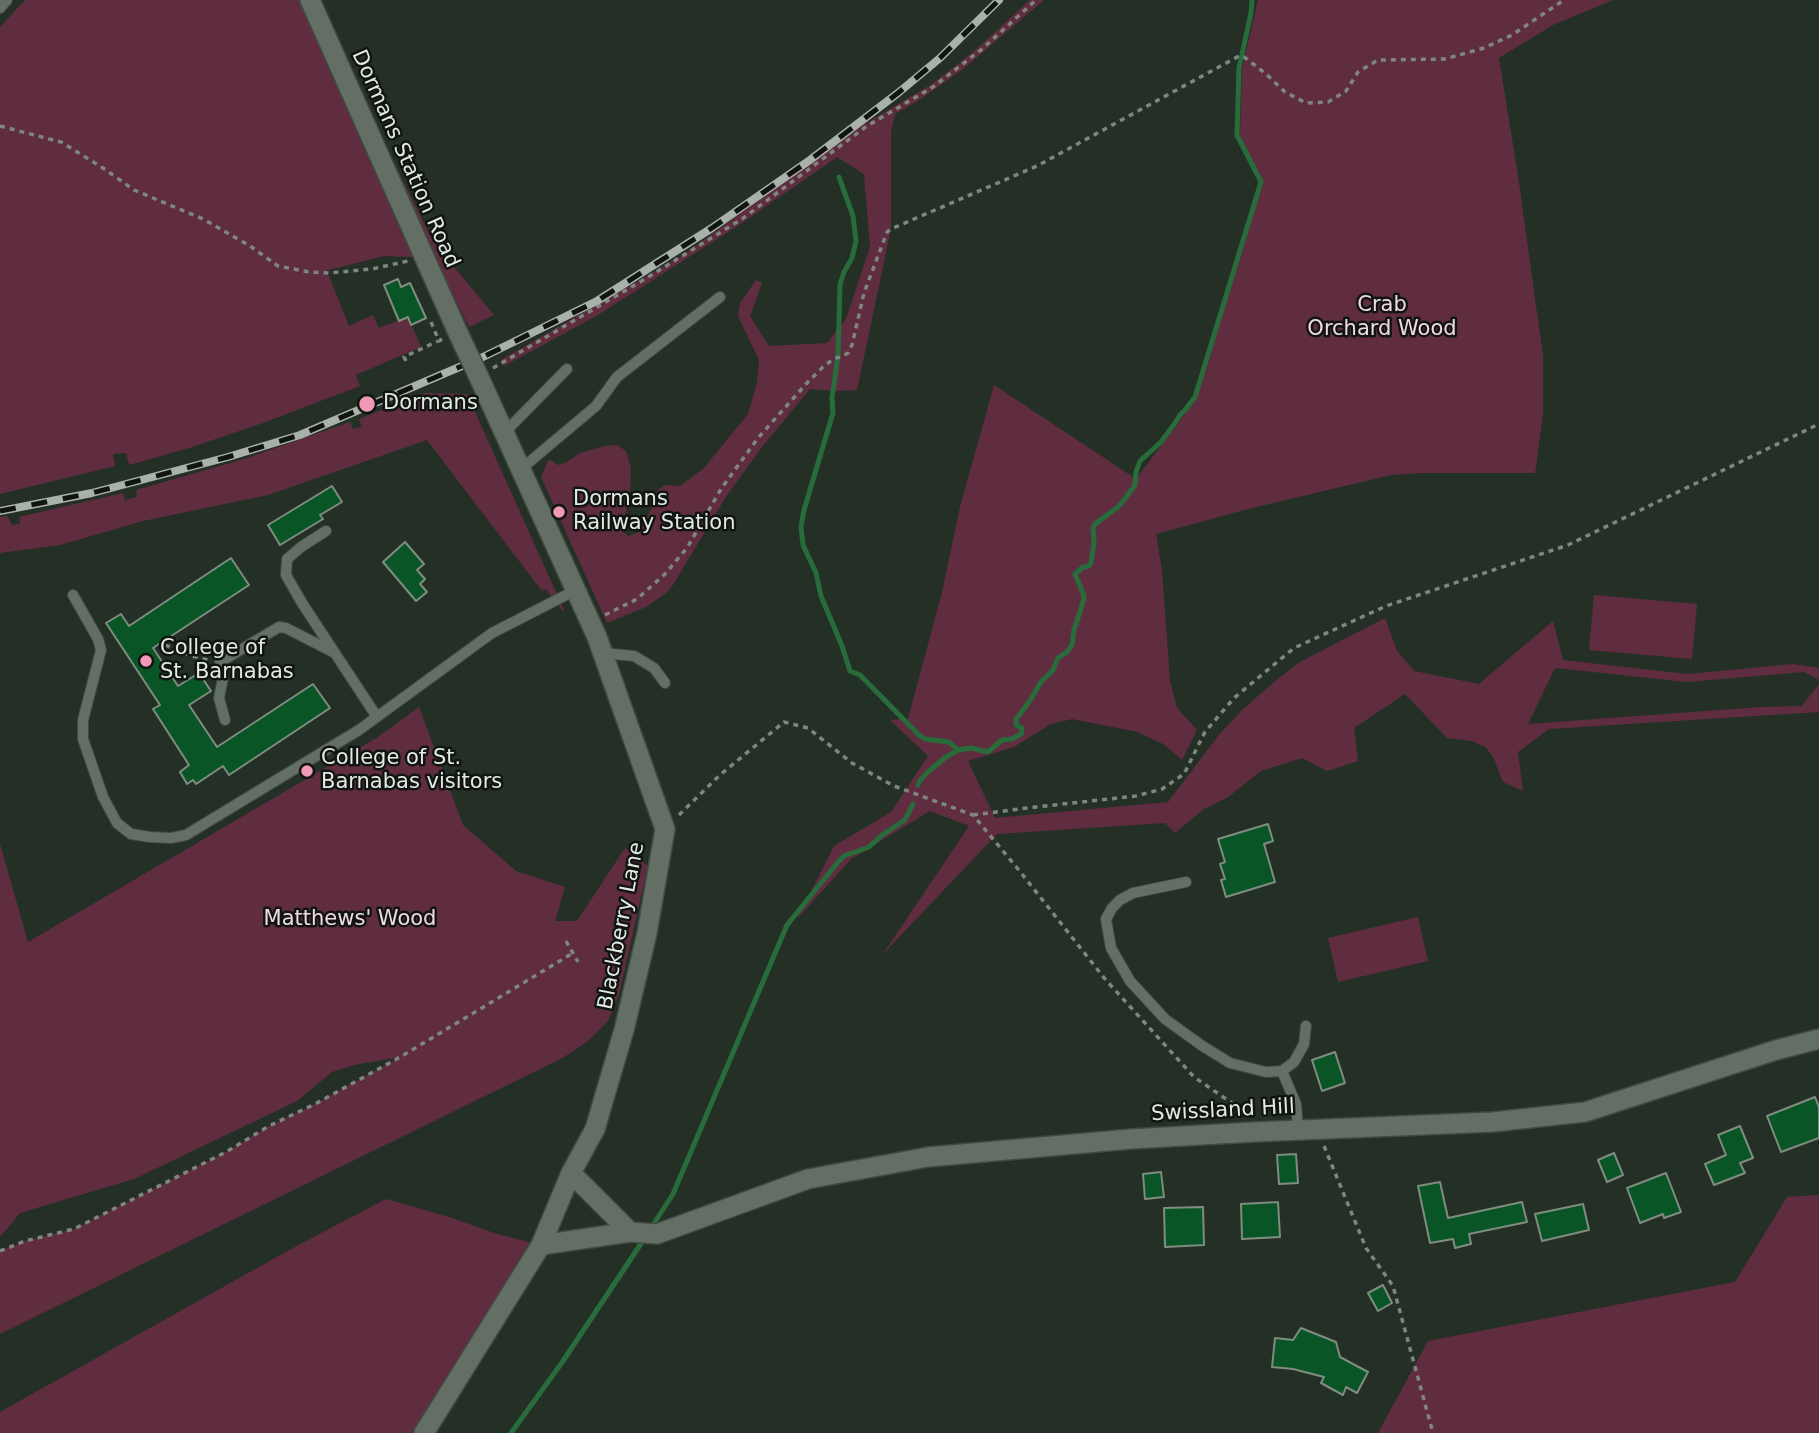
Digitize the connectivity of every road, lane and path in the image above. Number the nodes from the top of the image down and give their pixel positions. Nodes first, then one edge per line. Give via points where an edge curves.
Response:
1 (7, 0) edge
2 (310, 0) edge
3 (1036, 0) edge
4 (1564, 0) edge
5 (0, 8) edge
6 (0, 126) edge
7 (405, 262) dead end
8 (720, 297) dead end
9 (459, 335) joint
10 (439, 341) dead end
11 (406, 362) dead end
12 (492, 369) dead end
13 (567, 369) dead end
14 (484, 398) junction
15 (425, 400) dead end
16 (1819, 424) edge
17 (505, 432) junction
18 (521, 469) junction
19 (326, 531) dead end
20 (576, 590) junction
21 (73, 595) dead end
22 (590, 622) junction
23 (165, 645) dead end
24 (334, 652) junction
25 (603, 653) junction
26 (220, 662) junction
27 (665, 683) dead end
28 (377, 717) junction
29 (225, 720) dead end
30 (973, 815) junction
31 (665, 829) junction
32 (1186, 882) dead end
33 (566, 941) dead end
34 (573, 953) junction
35 (578, 962) dead end
36 (1306, 1026) dead end
37 (1819, 1039) edge
38 (1282, 1071) junction
39 (1307, 1129) junction
40 (1254, 1132) junction
41 (571, 1173) junction
42 (630, 1231) junction
43 (541, 1245) junction
44 (0, 1251) edge
45 (424, 1433) edge
46 (1433, 1433) edge

1 - 5 lane
2 - 9 street, Dormans Station Road
3 - 12 path via 959,68 867,127 742,219
4 - 22 path via 1484,48 1445,59 1378,60 1358,72 1346,91 1328,102 1306,103 1242,57 1037,166 887,232 848,353 824,366 758,438 665,574 637,599
6 - 7 path via 61,142 134,190 203,219 278,266 329,273
8 - 18 lane via 617,377 596,406
9 - 14 street, Blackberry Lane, bridge
10 - 11 path via 404,357
13 - 17 lane
14 - 15 path
14 - 17 street, Blackberry Lane
16 - 30 path via 1568,545 1386,606 1294,648 1234,698 1205,732 1184,774 1162,789
17 - 18 street, Blackberry Lane
18 - 20 street, Blackberry Lane
19 - 24 lane via 287,559 286,575
20 - 22 street, Blackberry Lane
20 - 28 lane via 492,633
21 - 28 lane via 101,650 83,720 83,739 103,797 117,823 131,834 186,835
22 - 25 street, Blackberry Lane
23 - 26 path
24 - 26 lane via 279,627
24 - 28 lane
25 - 27 lane via 634,656 654,668
25 - 31 street, Blackberry Lane
26 - 29 lane via 219,698
30 - 31 path via 894,786 852,763 808,728 784,722
30 - 40 path via 1105,979 1194,1077 1252,1117
31 - 41 street, Blackberry Lane via 624,1030 595,1129
32 - 38 lane via 1120,900 1106,919 1111,948 1130,981 1201,1045 1230,1063
33 - 34 path
34 - 35 path
34 - 44 path via 402,1056 226,1152 74,1229
36 - 38 lane via 1304,1044 1294,1062
37 - 39 street, Swissland Hill via 1585,1112 1493,1122
38 - 39 lane
39 - 40 street, Swissland Hill
39 - 46 path via 1366,1248 1393,1286
40 - 42 street, Swissland Hill via 928,1157 808,1179 657,1234
41 - 42 street
41 - 43 street, Blackberry Lane
42 - 43 street, Swissland Hill
43 - 45 street, Blackberry Lane

